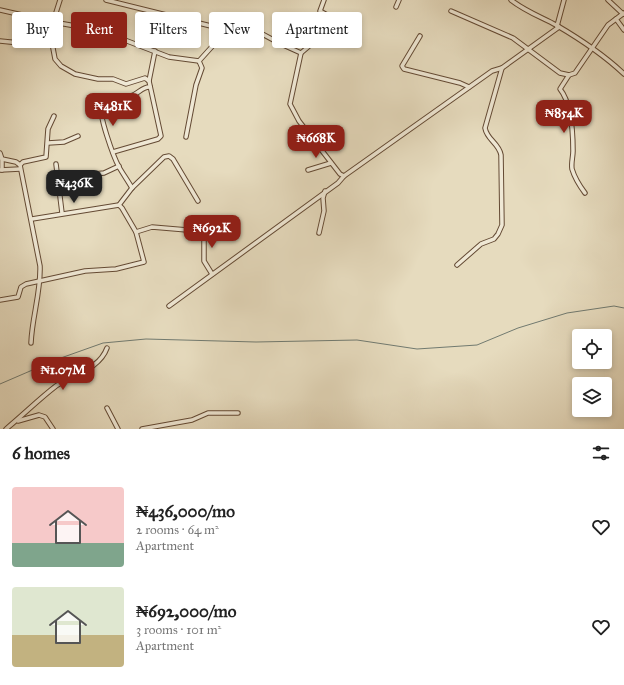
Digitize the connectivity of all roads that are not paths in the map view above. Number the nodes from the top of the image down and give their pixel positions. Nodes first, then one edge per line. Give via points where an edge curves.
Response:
1 (60, 0) edge
2 (106, 0) edge
3 (126, 0) edge
4 (324, 0) edge
5 (399, 0) edge
6 (511, 0) edge
7 (564, 0) edge
8 (608, 0) edge
9 (124, 5) junction
10 (396, 7) dead end
11 (0, 10) edge
12 (451, 11) dead end
13 (56, 12) edge
14 (12, 13) edge
15 (623, 14) edge
16 (616, 18) junction
17 (63, 24) edge
18 (209, 26) edge
19 (558, 26) junction
20 (624, 30) edge
21 (264, 35) edge
22 (420, 36) dead end
23 (0, 41) edge
24 (12, 43) edge
25 (53, 48) edge
26 (211, 48) edge
27 (592, 49) junction
28 (528, 50) junction
29 (155, 51) junction
30 (301, 53) junction
31 (199, 61) junction
32 (502, 68) junction
33 (624, 74) edge
34 (569, 75) junction
35 (149, 81) junction
36 (150, 87) junction
37 (469, 87) junction
38 (54, 116) dead end
39 (78, 136) dead end
40 (186, 137) dead end
41 (48, 143) junction
42 (113, 152) junction
43 (0, 153) edge
44 (2, 159) junction
45 (331, 163) junction
46 (56, 164) dead end
47 (119, 166) junction
48 (20, 167) junction
49 (1, 170) edge
50 (308, 170) dead end
51 (344, 176) junction
52 (58, 178) junction
53 (132, 188) junction
54 (325, 191) junction
55 (585, 194) dead end
56 (198, 201) dead end
57 (118, 205) junction
58 (62, 213) junction
59 (32, 219) junction
60 (136, 232) junction
61 (318, 233) dead end
62 (457, 265) dead end
63 (212, 274) junction
64 (41, 281) junction
65 (0, 300) edge
66 (169, 306) dead end
67 (31, 343) dead end
68 (107, 348) dead end
69 (107, 408) dead end
70 (238, 414) dead end
71 (16, 421) junction
72 (6, 429) edge
73 (53, 429) edge
74 (118, 429) edge
75 (142, 429) edge

1 - 13 street
2 - 9 street
3 - 9 street
4 - 30 street via 320,10 327,15 328,20 321,36
5 - 10 street
6 - 19 street via 525,11
7 - 19 street
8 - 15 street
9 - 18 street
11 - 14 street
12 - 28 street via 513,38
15 - 16 street
16 - 20 street
16 - 27 street via 608,25
17 - 29 street via 87,28
19 - 27 street
19 - 28 street
21 - 30 street
22 - 37 street via 402,66 404,69
23 - 24 street
25 - 35 street via 55,59 75,74 113,79 126,84 145,78
26 - 31 street
27 - 33 street
27 - 34 street via 575,72
28 - 32 street
28 - 34 street via 560,74
29 - 31 street via 169,57
29 - 35 street
30 - 45 street via 290,104 299,121
31 - 40 street via 202,68 196,85
32 - 37 street via 492,71
32 - 62 street via 485,128 486,135 500,148 502,225 494,239 481,244
34 - 55 street via 560,89 566,96 571,129 572,167 576,180
35 - 36 street
36 - 42 street via 160,136 158,139
36 - 42 street via 147,86 133,95 103,103 101,115
37 - 51 street
38 - 41 street via 48,129
39 - 41 street via 64,142
41 - 48 street via 46,157 23,162
42 - 47 street
43 - 44 street
44 - 48 street via 16,162
44 - 49 street
45 - 50 street
45 - 51 street
46 - 52 street
47 - 52 street via 104,173
47 - 53 street
48 - 49 street
48 - 59 street
51 - 54 street
52 - 58 street
53 - 56 street via 164,157 169,156
53 - 57 street
54 - 61 street via 324,210
54 - 63 street
57 - 58 street
57 - 60 street
58 - 59 street
59 - 64 street
60 - 63 street via 152,227 199,231 204,238 204,261
60 - 64 street via 144,260 141,264 85,271
63 - 66 street
64 - 65 street via 22,286 18,297
64 - 67 street
68 - 71 street via 104,356 92,366 58,385
69 - 74 street
70 - 75 street via 208,413 192,420
71 - 72 street
71 - 73 street via 39,415 46,417

